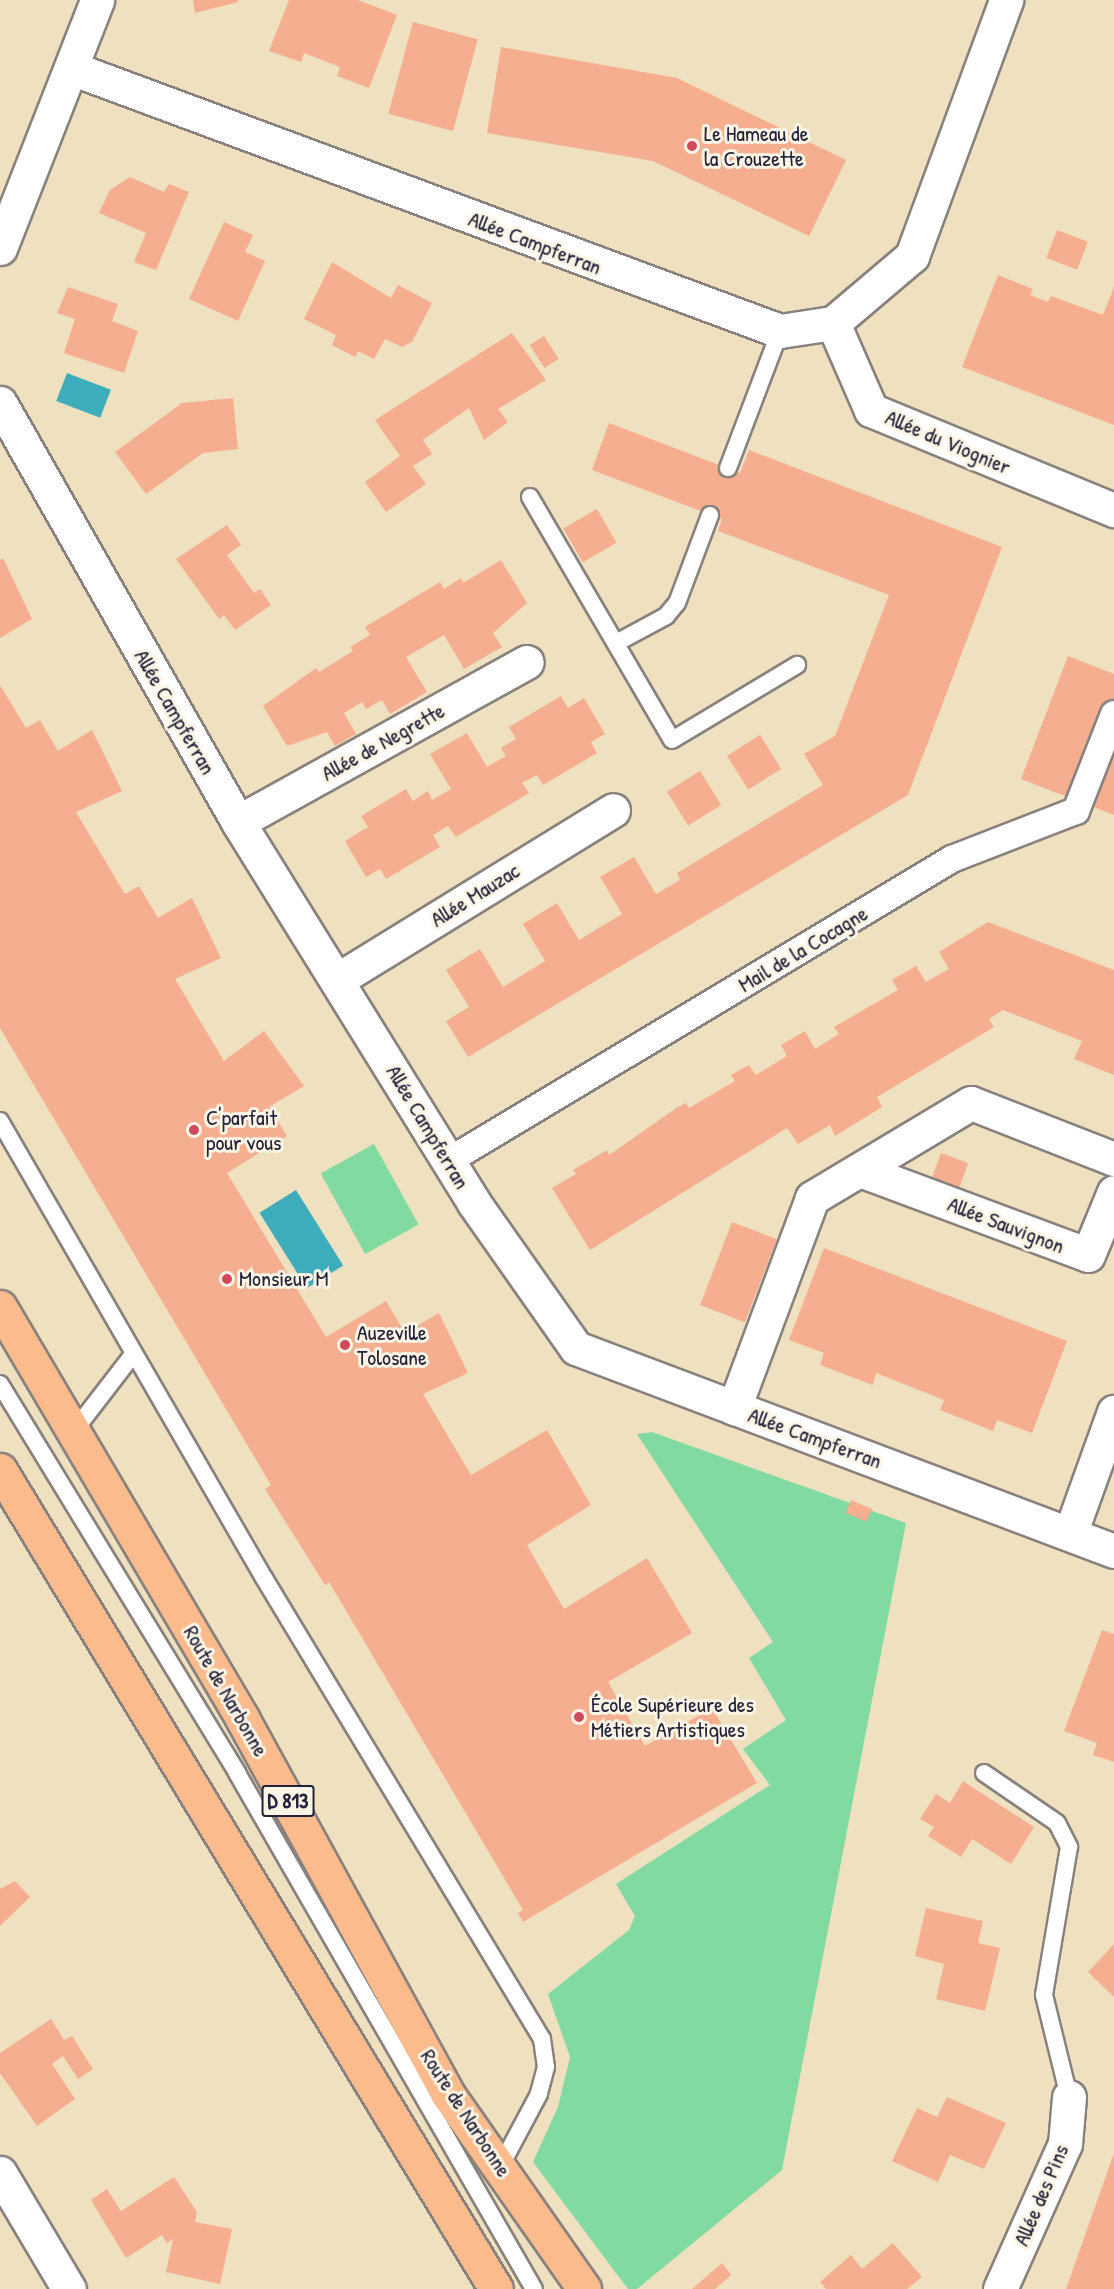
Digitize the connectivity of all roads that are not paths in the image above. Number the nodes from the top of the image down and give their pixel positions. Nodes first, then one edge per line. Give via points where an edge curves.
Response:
1 (97, 0) edge
2 (1006, 0) edge
3 (71, 68) junction
4 (0, 248) edge
5 (833, 323) junction
6 (780, 331) junction
7 (0, 403) edge
8 (728, 468) dead end
9 (530, 497) dead end
10 (1114, 510) edge
11 (710, 515) dead end
12 (618, 642) junction
13 (527, 662) dead end
14 (797, 665) dead end
15 (1114, 714) edge
16 (613, 810) dead end
17 (238, 822) junction
18 (337, 980) junction
19 (0, 1121) edge
20 (1114, 1159) edge
21 (450, 1160) junction
22 (860, 1170) junction
23 (1114, 1192) edge
24 (0, 1306) edge
25 (134, 1353) junction
26 (0, 1384) edge
27 (734, 1408) junction
28 (1114, 1412) edge
29 (74, 1431) junction
30 (0, 1470) edge
31 (1070, 1534) junction
32 (1114, 1551) edge
33 (984, 1773) dead end
34 (1069, 2097) joint
35 (500, 2167) junction
36 (0, 2173) edge
37 (69, 2289) edge
38 (496, 2289) edge
39 (534, 2289) edge
40 (584, 2289) edge
41 (1000, 2289) edge

1 - 3 street
2 - 5 street via 912,256
3 - 4 street
3 - 6 street, Allée Campferran
5 - 6 street, Allée Campferran
5 - 10 street, Allée du Viognier via 871,410
6 - 8 lane
7 - 17 street, Allée Campferran
9 - 12 lane
11 - 12 lane via 677,603 666,616
12 - 14 lane via 672,740
13 - 17 street, Allée de Negrette
15 - 21 street, Mail de la Cocagne via 1076,811 952,859
16 - 18 street, Allée Mauzac
17 - 18 street, Allée Campferran
18 - 21 street, Allée Campferran
19 - 25 lane
20 - 22 street via 971,1102
21 - 27 street, Allée Campferran via 576,1348
22 - 23 street, Allée Sauvignon via 1088,1256
22 - 27 street via 812,1198
24 - 29 main road, Route de Narbonne / D 813
25 - 29 lane
25 - 35 lane via 542,2039 546,2067 539,2094
26 - 39 lane via 237,1773
27 - 31 street, Allée Campferran
28 - 31 street
29 - 35 main road, Route de Narbonne / D 813 via 242,1718 447,2092
30 - 38 main road
31 - 32 street, Allée Campferran
33 - 34 lane via 1057,1823 1069,1847 1044,1995
34 - 41 street, Allée des Pins via 1065,2144
35 - 40 main road, Route de Narbonne / D 813
36 - 37 street

